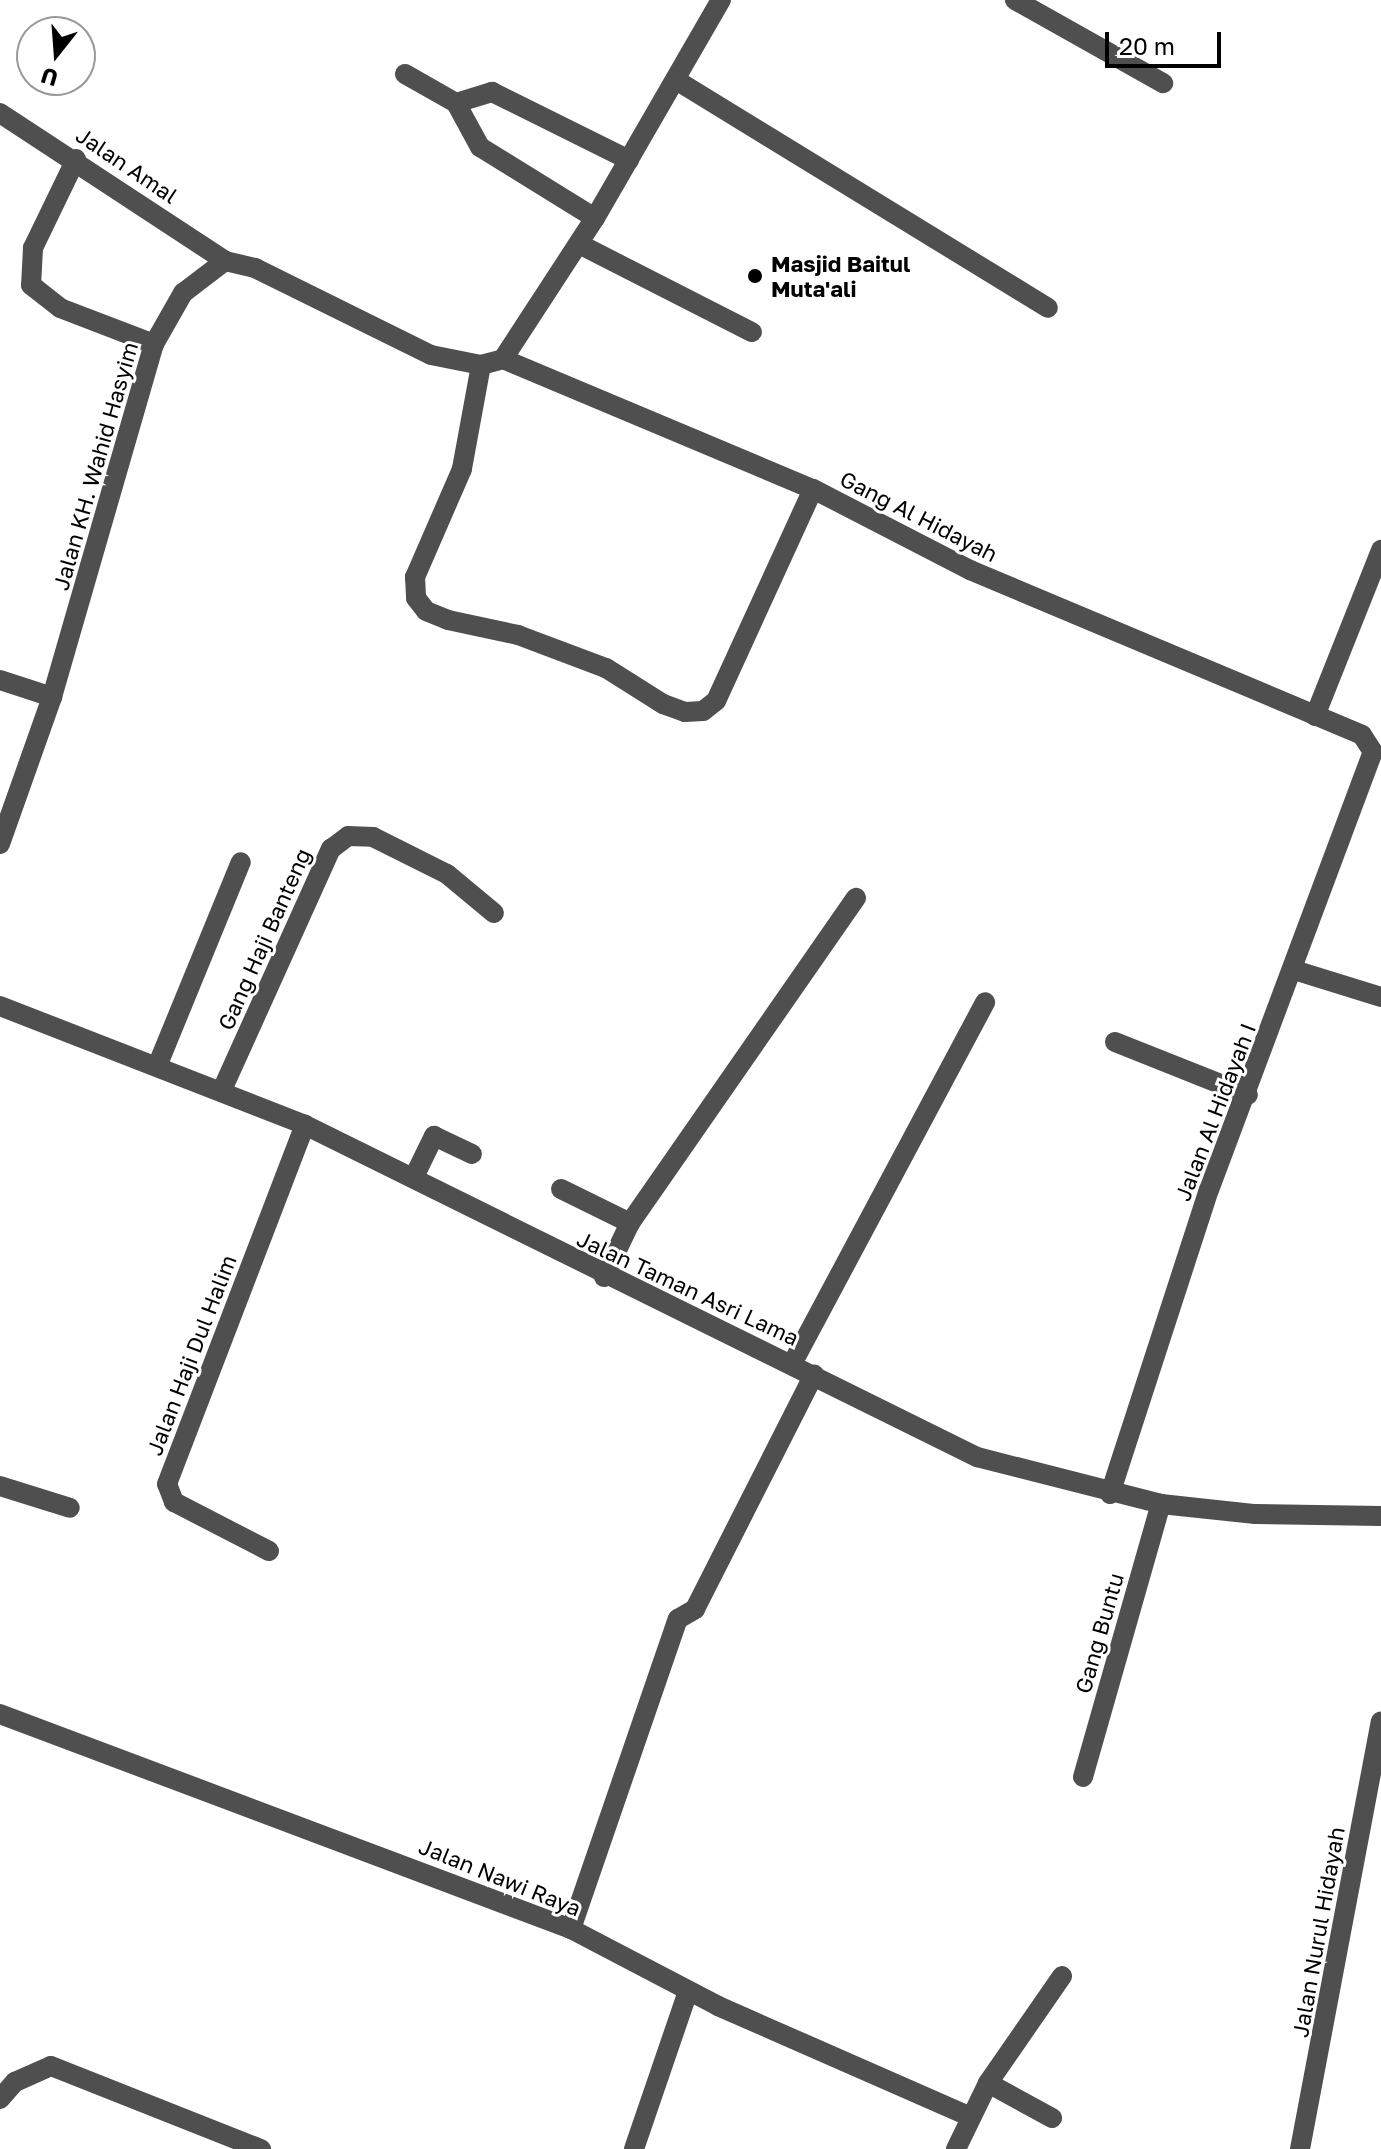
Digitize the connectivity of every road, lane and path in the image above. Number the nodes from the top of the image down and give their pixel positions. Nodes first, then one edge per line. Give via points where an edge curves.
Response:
1 (721, 0) edge
2 (1015, 0) edge
3 (405, 74) dead end
4 (676, 80) junction
5 (1163, 83) dead end
6 (456, 103) junction
7 (0, 113) edge
8 (76, 159) junction
9 (629, 160) junction
10 (595, 218) junction
11 (579, 244) junction
12 (225, 261) junction
13 (1048, 308) dead end
14 (752, 332) dead end
15 (154, 344) junction
16 (503, 359) junction
17 (481, 365) junction
18 (813, 489) junction
19 (1381, 550) edge
20 (0, 680) edge
21 (52, 697) junction
22 (1315, 716) junction
23 (1377, 753) edge
24 (0, 844) edge
25 (241, 862) dead end
26 (856, 898) dead end
27 (494, 913) dead end
28 (1294, 970) junction
29 (1381, 997) edge
30 (985, 1002) dead end
31 (0, 1006) edge
32 (1115, 1042) dead end
33 (158, 1064) junction
34 (222, 1090) junction
35 (1248, 1095) junction
36 (305, 1125) junction
37 (472, 1154) dead end
38 (414, 1177) junction
39 (561, 1189) dead end
40 (630, 1223) junction
41 (604, 1277) junction
42 (792, 1364) junction
43 (814, 1374) junction
44 (0, 1486) edge
45 (1110, 1494) junction
46 (1161, 1504) junction
47 (70, 1508) dead end
48 (1381, 1516) edge
49 (269, 1551) dead end
50 (0, 1714) edge
51 (1381, 1722) edge
52 (1083, 1777) dead end
53 (571, 1929) junction
54 (1062, 1976) dead end
55 (688, 1991) junction
56 (988, 2083) junction
57 (0, 2099) edge
58 (969, 2116) junction
59 (1052, 2118) dead end
60 (261, 2149) edge
61 (634, 2149) edge
62 (956, 2149) edge
63 (1300, 2149) edge

1 - 4 street
2 - 5 street
3 - 6 street
4 - 9 street
4 - 13 street
6 - 9 street via 492,92
6 - 10 street via 480,147
7 - 8 street, Jalan Amal
8 - 12 street, Jalan Amal
8 - 15 street via 33,248 31,285 70,313
9 - 10 street
10 - 11 street
11 - 14 street
11 - 16 street
12 - 15 street, Jalan KH. Wahid Hasyim via 183,293
12 - 17 street via 267,273 431,355
15 - 21 street, Jalan KH. Wahid Hasyim
16 - 17 street
16 - 18 street, Gang Al Hidayah
17 - 18 street via 462,469 415,577 416,598 426,611 448,620 518,635 606,668 663,704 685,712 703,711 716,701
18 - 22 street, Gang Al Hidayah via 970,570
19 - 22 street
20 - 21 street
21 - 24 street, Jalan KH. Wahid Hasyim
22 - 23 street, Gang Al Hidayah via 1362,735
23 - 28 street, Jalan Al Hidayah I
25 - 33 street
26 - 40 street
27 - 34 street, Gang Haji Banteng via 447,874 373,837 348,836 331,849
28 - 29 street
28 - 35 street, Jalan Al Hidayah I
30 - 42 street
31 - 33 street, Jalan Taman Asri Lama
32 - 35 street
33 - 34 street, Jalan Taman Asri Lama
34 - 36 street, Jalan Taman Asri Lama
35 - 45 street, Jalan Al Hidayah I via 1209,1190
36 - 38 street, Jalan Taman Asri Lama
36 - 49 street, Jalan Haji Dul Halim via 167,1484 174,1502
37 - 38 street via 434,1136
38 - 41 street, Jalan Taman Asri Lama
39 - 40 street
40 - 41 street
41 - 42 street, Jalan Taman Asri Lama
42 - 43 street, Jalan Taman Asri Lama
43 - 45 street, Jalan Taman Asri Lama via 977,1457
43 - 53 street via 695,1609 678,1619
44 - 47 street
45 - 46 street, Jalan Taman Asri Lama
46 - 48 street, Jalan Taman Asri Lama via 1255,1514
46 - 52 street, Gang Buntu
50 - 53 street, Jalan Nawi Raya
51 - 63 street, Jalan Nurul Hidayah
53 - 55 street, Jalan Nawi Raya
54 - 56 street via 1036,2021
55 - 58 street, Jalan Nawi Raya
55 - 61 street
56 - 58 street
56 - 59 street
57 - 60 street via 15,2082 51,2066
58 - 62 street

